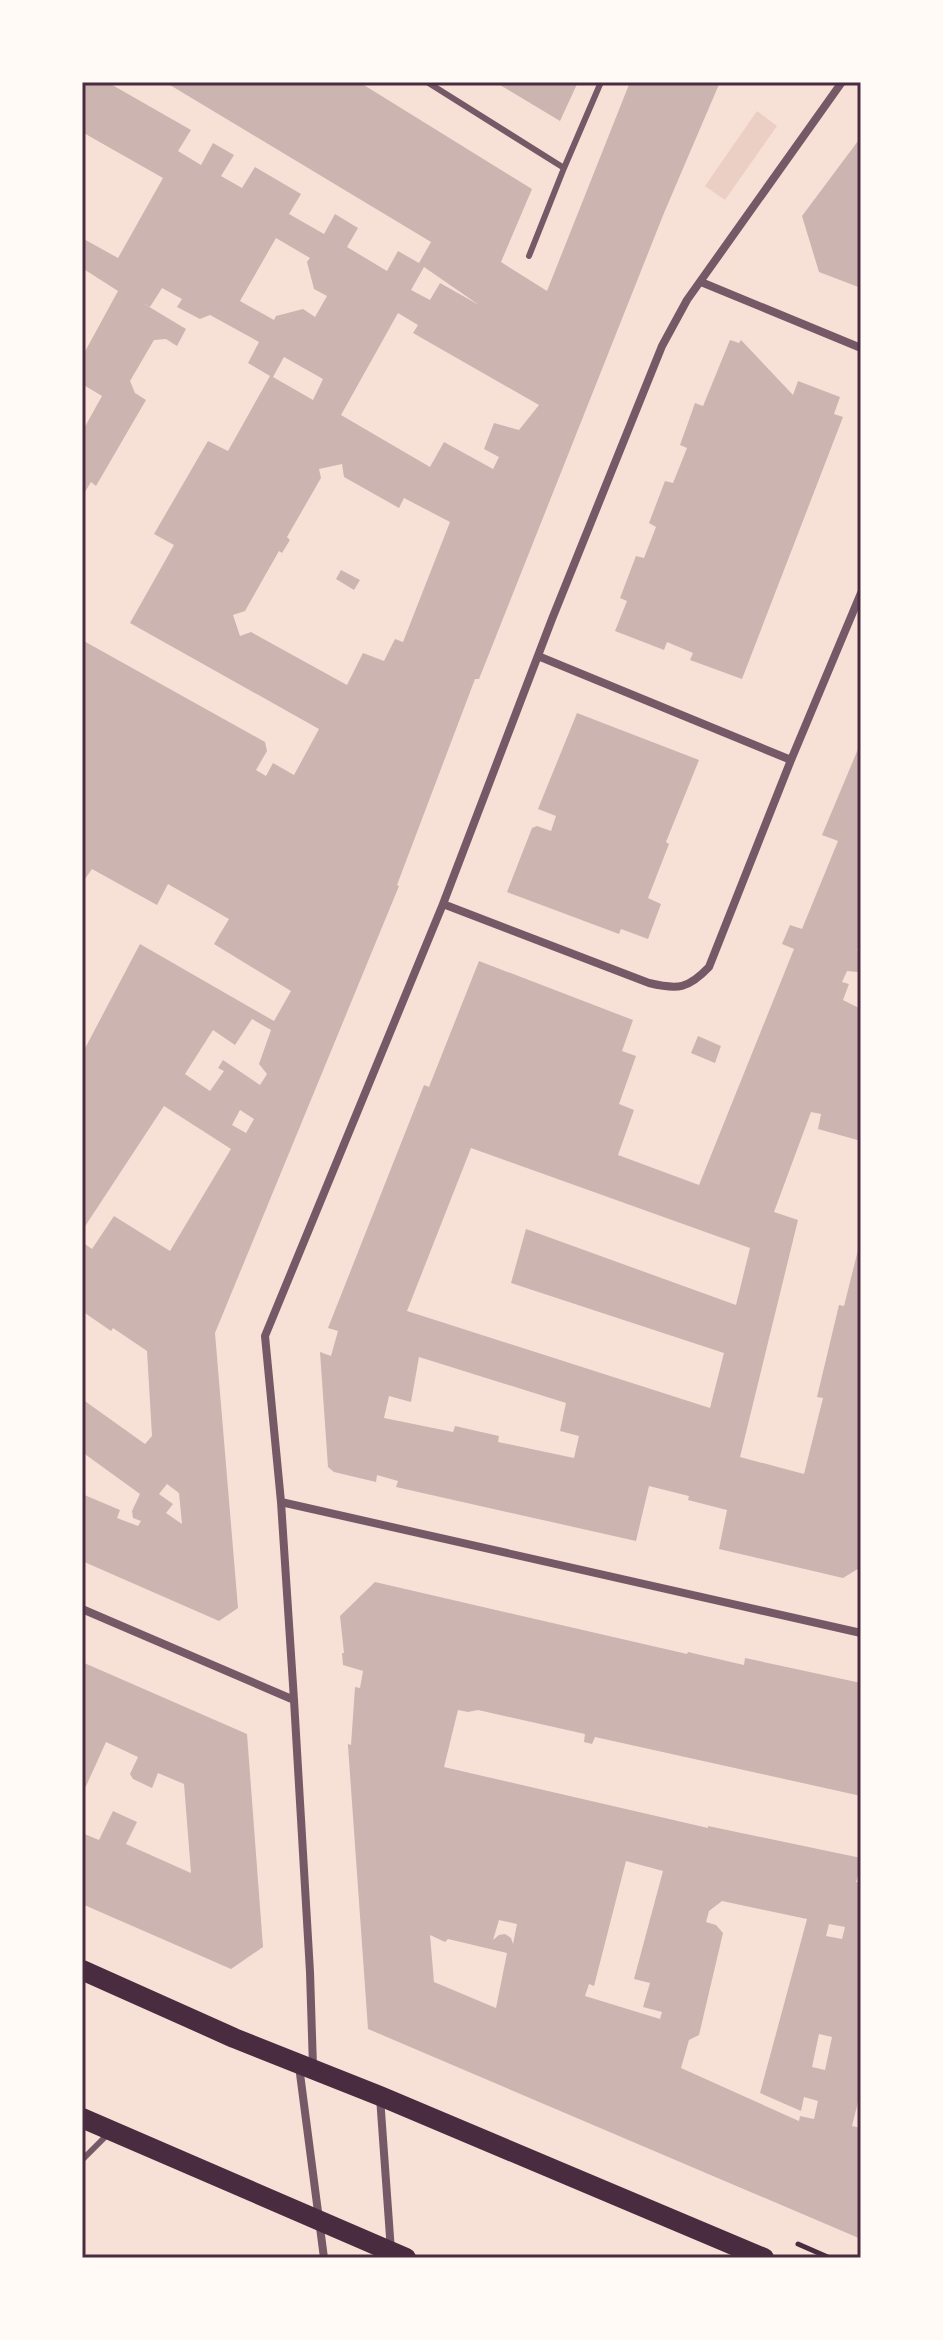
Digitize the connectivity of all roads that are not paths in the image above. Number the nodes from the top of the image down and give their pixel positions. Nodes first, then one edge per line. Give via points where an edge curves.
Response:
1 (427, 82) edge
2 (601, 82) edge
3 (842, 82) edge
4 (564, 168) junction
5 (529, 256) dead end
6 (701, 282) junction
7 (861, 348) edge
8 (861, 593) edge
9 (538, 656) junction
10 (791, 760) junction
11 (443, 904) junction
12 (281, 1502) junction
13 (82, 1609) edge
14 (861, 1633) edge
15 (294, 1700) junction
16 (82, 1970) edge
17 (306, 2067) junction
18 (380, 2096) junction
19 (82, 2118) edge
20 (111, 2131) junction
21 (82, 2160) edge
22 (317, 2220) junction
23 (396, 2256) edge
24 (324, 2258) edge
25 (764, 2258) edge

1 - 4 lane
2 - 4 lane
3 - 6 street
4 - 5 lane
6 - 7 street
6 - 9 street via 662,346
8 - 10 street
9 - 10 street
9 - 11 street
10 - 11 street via 709,967 681,988 649,983
11 - 12 street via 265,1336
12 - 14 street
12 - 15 street
13 - 15 street
15 - 17 street via 310,1972
16 - 17 main road
17 - 18 main road
17 - 22 street
18 - 23 street
18 - 25 main road
19 - 20 main road
20 - 21 lane
20 - 22 main road
22 - 23 main road
22 - 24 street

